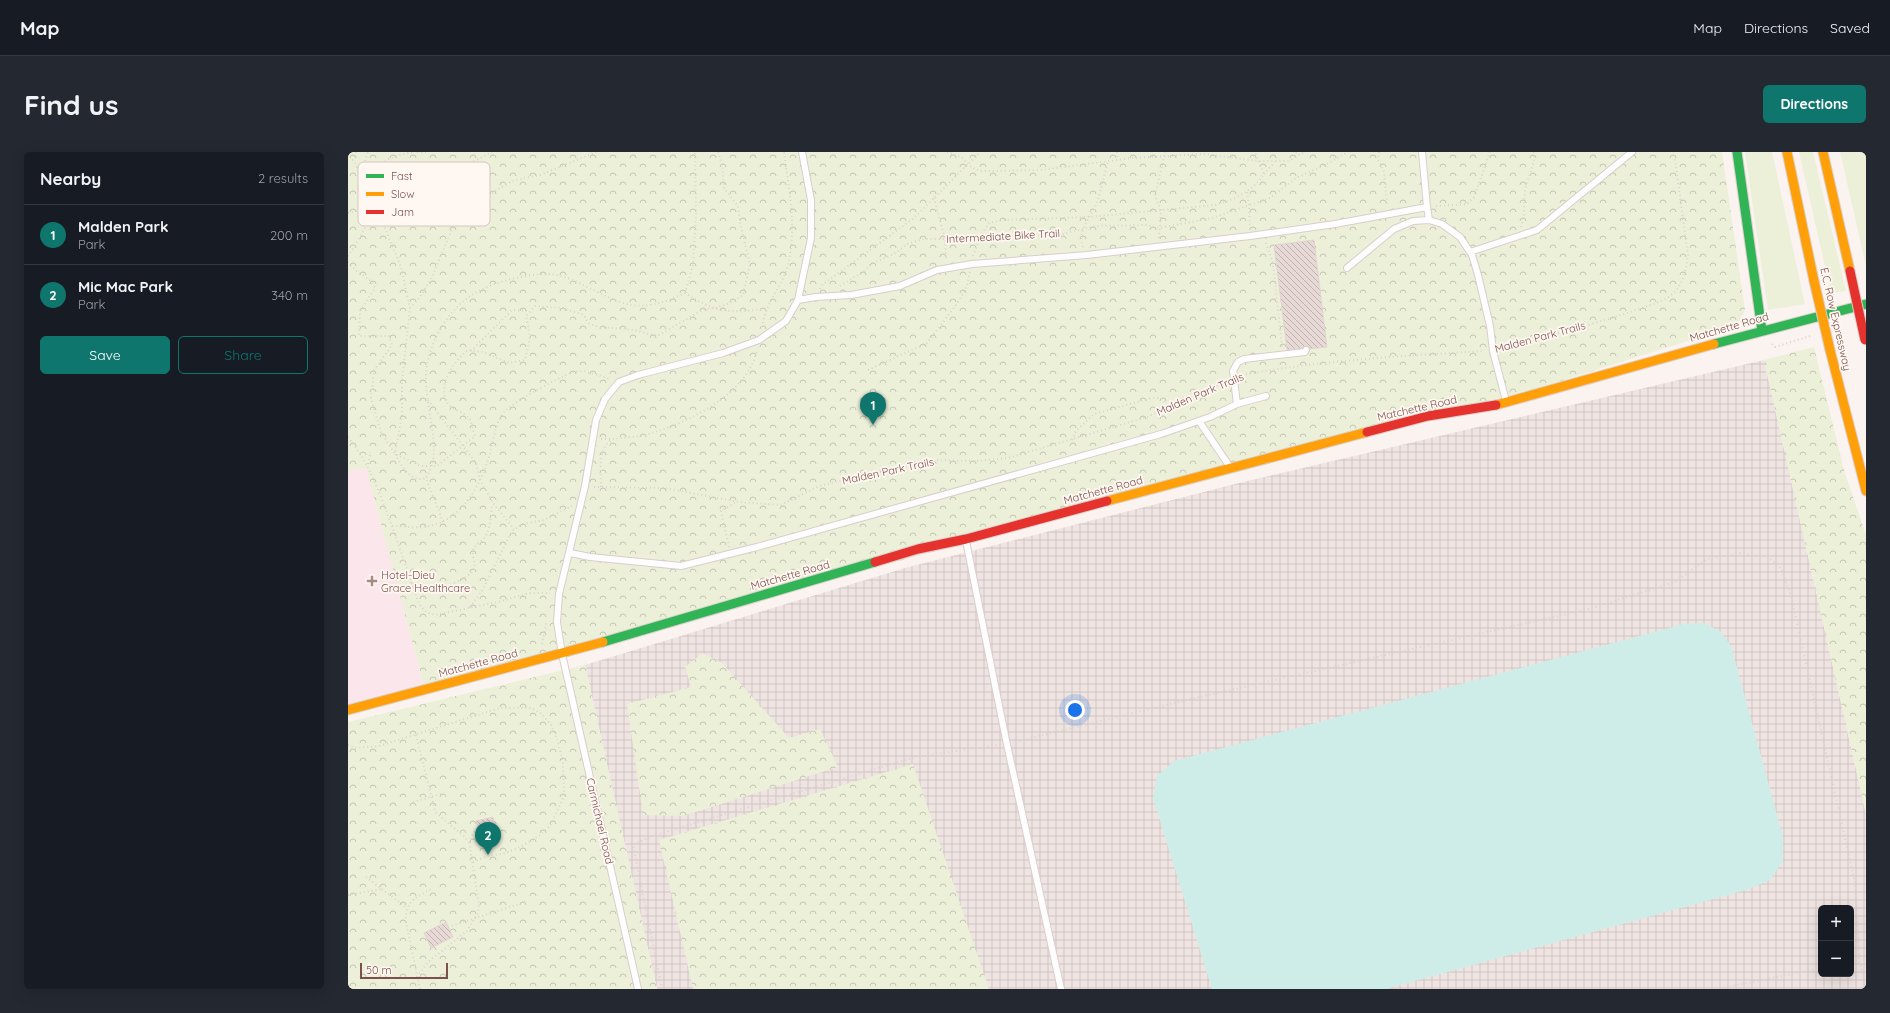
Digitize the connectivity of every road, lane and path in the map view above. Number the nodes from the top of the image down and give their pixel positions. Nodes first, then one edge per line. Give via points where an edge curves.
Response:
1 (356, 152) edge
2 (368, 152) edge
3 (416, 152) edge
4 (426, 152) edge
5 (492, 152) edge
6 (596, 152) edge
7 (695, 152) edge
8 (718, 152) edge
9 (784, 152) edge
10 (802, 152) edge
11 (947, 152) edge
12 (980, 152) edge
13 (1117, 152) edge
14 (1165, 152) edge
15 (1255, 152) edge
16 (1297, 152) edge
17 (1305, 152) edge
18 (1348, 152) edge
19 (1379, 152) edge
20 (1422, 152) edge
21 (1490, 152) edge
22 (1534, 152) edge
23 (1632, 152) edge
24 (1674, 152) edge
25 (1737, 152) edge
26 (1787, 152) edge
27 (1824, 152) edge
28 (1164, 156) junction
29 (1292, 159) junction
30 (1119, 160) junction
31 (1108, 161) junction
32 (1259, 161) junction
33 (1276, 161) junction
34 (364, 162) edge
35 (388, 162) edge
36 (471, 162) edge
37 (968, 165) junction
38 (358, 167) edge
39 (1264, 174) junction
40 (1246, 192) junction
41 (490, 195) edge
42 (934, 198) junction
43 (1249, 205) junction
44 (1427, 207) junction
45 (358, 210) edge
46 (1161, 210) junction
47 (348, 213) edge
48 (1389, 214) junction
49 (1088, 217) junction
50 (1429, 220) junction
51 (365, 226) edge
52 (384, 226) edge
53 (454, 226) edge
54 (1160, 228) junction
55 (1083, 229) junction
56 (1263, 234) junction
57 (1250, 236) junction
58 (1516, 236) junction
59 (945, 239) junction
60 (979, 239) junction
61 (1158, 248) junction
62 (1470, 252) junction
63 (1087, 255) junction
64 (348, 256) edge
65 (348, 262) edge
66 (972, 264) junction
67 (946, 268) junction
68 (1347, 268) dead end
69 (685, 293) junction
70 (824, 296) junction
71 (816, 297) junction
72 (798, 300) junction
73 (1866, 304) edge
74 (410, 308) junction
75 (716, 308) junction
76 (768, 308) junction
77 (530, 311) junction
78 (1762, 330) junction
79 (759, 340) junction
80 (1865, 342) edge
81 (1306, 350) dead end
82 (471, 351) junction
83 (1492, 351) junction
84 (1283, 355) junction
85 (868, 370) dead end
86 (1234, 378) junction
87 (619, 382) junction
88 (1266, 396) dead end
89 (428, 400) junction
90 (1506, 402) junction
91 (1237, 404) junction
92 (1169, 407) junction
93 (1199, 421) junction
94 (348, 437) edge
95 (1072, 440) junction
96 (462, 447) junction
97 (371, 452) dead end
98 (395, 454) junction
99 (368, 465) junction
100 (431, 466) junction
101 (1231, 469) junction
102 (426, 478) junction
103 (480, 480) junction
104 (585, 486) junction
105 (601, 487) junction
106 (1866, 490) edge
107 (577, 502) dead end
108 (737, 502) junction
109 (492, 503) junction
110 (443, 522) junction
111 (392, 526) junction
112 (514, 529) junction
113 (966, 539) junction
114 (570, 553) junction
115 (730, 554) junction
116 (410, 582) junction
117 (559, 594) junction
118 (470, 608) junction
119 (562, 654) junction
120 (348, 710) edge
121 (416, 735) junction
122 (1007, 744) junction
123 (348, 745) edge
124 (441, 794) dead end
125 (431, 798) junction
126 (413, 802) dead end
127 (478, 830) dead end
128 (470, 843) junction
129 (471, 863) junction
130 (366, 877) dead end
131 (433, 888) dead end
132 (382, 889) junction
133 (348, 895) edge
134 (525, 902) dead end
135 (407, 908) junction
136 (476, 918) junction
137 (448, 927) dead end
138 (1859, 961) junction
139 (1854, 962) edge
140 (1818, 969) edge
141 (417, 977) junction
142 (420, 989) edge
143 (638, 989) edge
144 (662, 989) edge
145 (1061, 989) edge
146 (1718, 989) edge
147 (1866, 989) edge

1 - 38 path via 354,160
2 - 34 path
3 - 4 path
3 - 35 path via 400,155
5 - 36 path
6 - 41 path via 540,175 512,181
7 - 69 path via 696,214 693,266
8 - 75 path via 724,188 738,206 750,264 743,294 730,303
9 - 76 path via 791,209 791,244 788,266
10 - 72 lane via 811,200 812,221 805,272
11 - 37 path via 963,158
12 - 37 path
13 - 30 path
14 - 28 path
15 - 32 path
16 - 29 path
17 - 29 path
18 - 43 path, Intermediate Bike Trail via 1296,178 1270,198
19 - 48 path via 1378,159 1384,172
20 - 44 lane
21 - 44 path via 1474,197 1467,204
22 - 58 path via 1526,187 1523,221
23 - 58 lane via 1537,230
24 - 83 path, Malden Park Trails via 1688,255 1686,271 1680,285 1670,295 1657,302 1618,316
25 - 78 main road
26 - 106 main road, E.C. Row Expressway, bridge via 1830,350
27 - 80 main road, bridge
28 - 30 path
28 - 32 path via 1203,154
28 - 46 path via 1155,196
29 - 33 path
30 - 31 path
31 - 37 path via 1041,170 979,171
31 - 49 path via 1095,207
32 - 33 path
32 - 39 path
33 - 39 path
37 - 42 path
39 - 40 path
40 - 43 path
40 - 46 path via 1215,205
42 - 59 path
42 - 71 path via 914,218 822,285
43 - 54 path, Intermediate Bike Trail via 1234,208 1212,218
43 - 57 path
44 - 48 lane
44 - 50 lane
45 - 47 path
46 - 49 path
46 - 54 path
48 - 56 lane
49 - 55 path
49 - 60 path via 1004,220 988,223
50 - 62 lane via 1442,224 1460,237
50 - 68 lane via 1414,220 1394,229
51 - 64 path
52 - 74 path via 401,267
53 - 74 path via 431,279
54 - 55 path, Intermediate Bike Trail via 1146,225 1095,226
54 - 61 path
55 - 60 path, Intermediate Bike Trail via 1062,234
55 - 63 path via 1081,240
56 - 57 lane
56 - 84 path via 1273,262
57 - 61 lane
58 - 62 lane
59 - 60 path, Intermediate Bike Trail
59 - 67 path
59 - 70 path, Intermediate Bike Trail via 909,243 894,254 871,264
60 - 66 path
61 - 63 lane
62 - 83 lane via 1490,326
63 - 66 lane
65 - 98 path via 352,268 372,281 375,288 360,311 359,336 390,336 392,345 374,370 371,398 381,432
66 - 67 lane
66 - 85 path via 966,289 927,343
67 - 70 lane via 900,286 851,295
69 - 75 path via 702,304
69 - 89 path via 651,306 635,306 620,303 558,275 544,274 522,277 477,292 464,300 436,338 426,376
70 - 71 lane
71 - 72 lane
72 - 79 lane via 786,321
73 - 78 main road, Matchette Road
74 - 98 path via 402,381 402,415
75 - 76 path via 731,312
75 - 77 path via 704,309 657,336 634,330 598,327 588,323 584,315 562,308 535,306
76 - 79 path
77 - 82 path via 512,310
77 - 82 path via 526,316 530,337 524,360 509,363 484,352
78 - 90 main road, Matchette Road
79 - 87 lane via 724,353
79 - 105 path via 756,354 746,375 723,399 691,419 654,433 607,442 602,452
81 - 84 lane
82 - 96 path via 468,350 458,359 445,381 444,394 448,405 468,417 475,436
83 - 86 path, Malden Park Trails via 1387,356 1277,368
83 - 90 lane
84 - 86 lane via 1244,359 1234,366
86 - 91 lane
86 - 92 path, Malden Park Trails
87 - 103 path via 584,371 573,372 510,407 502,416 496,430
87 - 104 lane, Carmichael Road via 605,399 596,420
88 - 91 lane
89 - 96 path
89 - 100 path via 434,443
90 - 101 main road, Matchette Road via 1428,416
91 - 93 lane
92 - 95 path, Malden Park Trails via 1134,422
92 - 95 path via 1161,398 1152,398 1094,414 1076,431
93 - 101 lane
93 - 115 lane via 1161,434
94 - 99 path
95 - 108 path, Malden Park Trails via 1008,458 976,461 933,460 883,470 819,486 781,504
96 - 100 path via 437,466
96 - 103 path via 476,463
97 - 99 path
98 - 100 path via 421,466
98 - 102 path via 410,477 420,480
99 - 111 path
100 - 102 path
101 - 113 main road, Matchette Road
102 - 110 path
103 - 109 path
103 - 110 path via 471,497 457,513
104 - 105 path, Malden Park Trails
104 - 114 lane, Carmichael Road
105 - 108 path, Malden Park Trails via 664,488
107 - 112 path via 559,514
108 - 115 path via 721,511
109 - 112 path
109 - 116 path via 485,536 472,555 475,564 470,574 430,592
110 - 111 path via 423,527
111 - 116 path
112 - 118 path via 482,591
113 - 119 main road, Matchette Road via 918,550
113 - 122 lane
114 - 115 lane via 681,566
114 - 117 lane, Carmichael Road
116 - 118 path via 419,604 426,612 436,615
117 - 118 path via 528,593
117 - 119 lane, Carmichael Road via 557,622
119 - 120 main road, Matchette Road
119 - 143 lane, Carmichael Road
121 - 123 path via 379,746 354,748
121 - 125 path
121 - 129 path via 500,708 531,708 540,711 546,718 557,739 564,766 564,795 550,826 539,836 518,848
122 - 138 path via 1191,699 1589,609 1675,582 1707,559 1741,553 1768,557 1781,568 1792,596 1855,882
122 - 144 path via 915,757 652,836 633,845
122 - 145 lane
124 - 125 path
125 - 126 path
125 - 128 path via 435,811
127 - 128 path via 473,834
128 - 129 path
129 - 136 path via 479,904
130 - 132 path
131 - 135 path via 412,900
132 - 133 path
132 - 135 path
134 - 136 path
135 - 141 path via 406,922
136 - 137 path
136 - 141 path via 467,931 428,962
138 - 139 path
138 - 147 path
140 - 146 path
141 - 142 path

